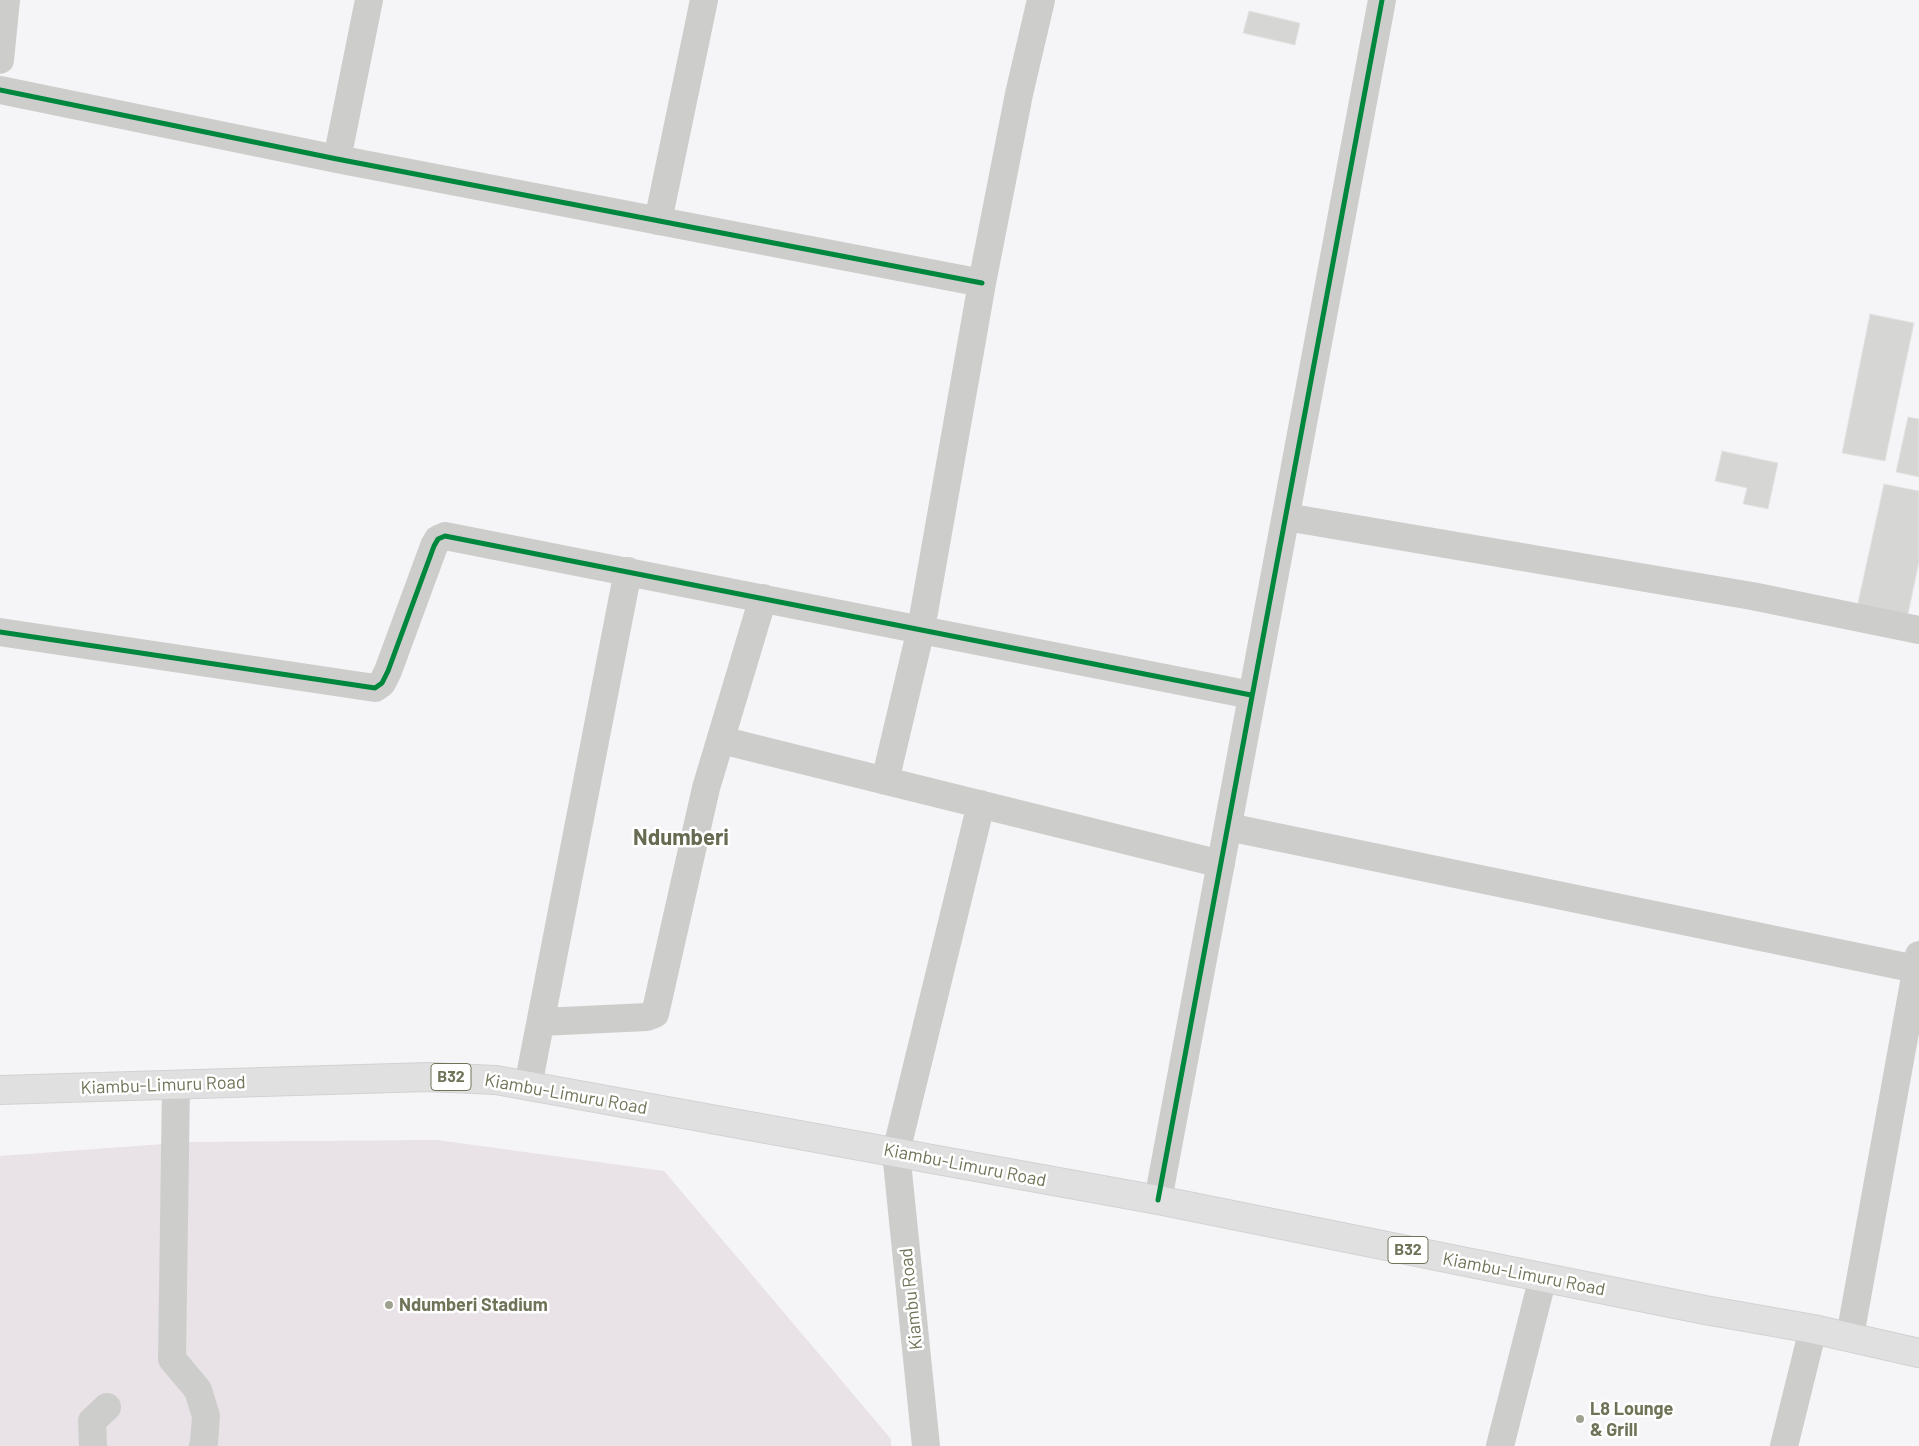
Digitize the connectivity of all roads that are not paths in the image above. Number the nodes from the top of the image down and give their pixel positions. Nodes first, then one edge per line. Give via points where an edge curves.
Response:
1 (6, 0) edge
2 (369, 0) edge
3 (704, 0) edge
4 (1040, 0) edge
5 (1382, 0) edge
6 (0, 60) edge
7 (0, 90) edge
8 (337, 159) junction
9 (658, 221) junction
10 (982, 283) junction
11 (1286, 517) junction
12 (628, 571) junction
13 (763, 598) junction
14 (920, 629) junction
15 (1919, 630) edge
16 (0, 632) edge
17 (1252, 695) junction
18 (721, 740) junction
19 (884, 781) junction
20 (981, 804) junction
21 (1228, 827) junction
22 (1221, 864) junction
23 (1917, 962) edge
24 (541, 1022) junction
25 (176, 1085) junction
26 (528, 1086) junction
27 (0, 1090) edge
28 (896, 1152) junction
29 (1158, 1200) junction
30 (1543, 1277) junction
31 (1813, 1329) junction
32 (1850, 1336) junction
33 (1919, 1353) edge
34 (107, 1407) dead end
35 (93, 1446) edge
36 (203, 1446) edge
37 (926, 1446) edge
38 (1500, 1446) edge
39 (1784, 1446) edge

1 - 6 street
2 - 8 street
3 - 9 street
4 - 10 street
5 - 11 street
7 - 8 street
8 - 9 street
9 - 10 street
10 - 14 street
11 - 15 street via 1752,596
11 - 17 street
12 - 13 street
12 - 16 street via 454,536 438,539 388,671 382,684 375,688
12 - 24 street
13 - 14 street
13 - 18 street
14 - 17 street
14 - 19 street
17 - 21 street
18 - 19 street
18 - 24 street via 706,788 655,1014
19 - 20 street
20 - 22 street
20 - 28 street, Kiambu Road
21 - 22 street
21 - 23 street
22 - 29 street
23 - 32 street
24 - 26 street
25 - 26 highway, Kiambu-Limuru Road / B32 via 427,1077 496,1080
25 - 27 highway, Kiambu-Limuru Road / B32
25 - 36 street via 172,1359 198,1390 206,1416
26 - 28 highway, Kiambu-Limuru Road / B32
28 - 29 highway, Kiambu-Limuru Road / B32
28 - 37 street, Kiambu Road
29 - 30 highway, Kiambu-Limuru Road / B32
30 - 31 highway, Kiambu-Limuru Road / B32
30 - 38 street
31 - 32 highway, Kiambu-Limuru Road / B32
31 - 39 street
32 - 33 highway, Kiambu-Limuru Road / B32
34 - 35 street via 92,1420

